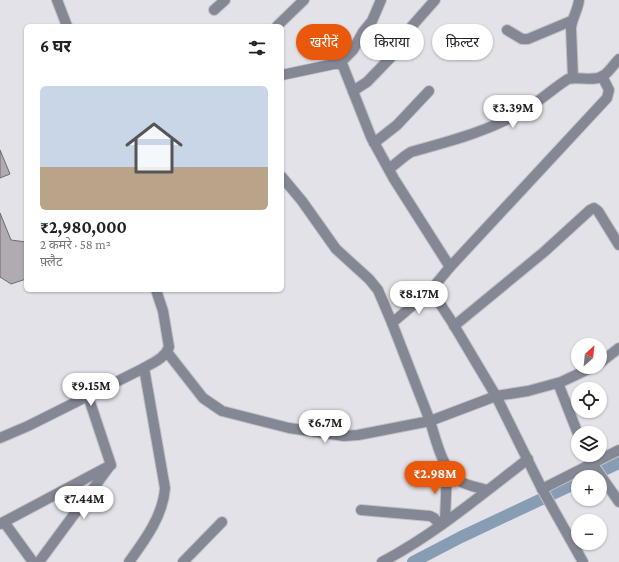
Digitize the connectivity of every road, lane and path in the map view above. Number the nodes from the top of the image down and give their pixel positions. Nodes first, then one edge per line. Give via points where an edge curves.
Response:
1 (57, 0) edge
2 (225, 0) edge
3 (304, 0) edge
4 (381, 0) edge
5 (435, 0) edge
6 (580, 0) edge
7 (214, 10) dead end
8 (572, 21) junction
9 (66, 24) edge
10 (279, 24) edge
11 (507, 30) dead end
12 (619, 59) edge
13 (339, 64) junction
14 (284, 75) edge
15 (602, 76) junction
16 (574, 78) junction
17 (353, 91) junction
18 (429, 91) dead end
19 (374, 143) junction
20 (389, 169) junction
21 (284, 179) edge
22 (619, 246) edge
23 (450, 267) junction
24 (430, 290) junction
25 (157, 292) edge
26 (392, 323) junction
27 (454, 326) junction
28 (619, 348) edge
29 (167, 352) junction
30 (607, 357) edge
31 (144, 368) junction
32 (578, 374) edge
33 (558, 383) junction
34 (88, 396) junction
35 (496, 396) junction
36 (430, 421) junction
37 (575, 426) edge
38 (0, 438) edge
39 (619, 450) edge
40 (607, 454) edge
41 (528, 459) junction
42 (585, 462) edge
43 (592, 462) edge
44 (111, 465) junction
45 (447, 470) junction
46 (542, 489) junction
47 (487, 490) junction
48 (619, 502) edge
49 (361, 510) dead end
50 (222, 522) dead end
51 (2, 523) edge
52 (443, 523) junction
53 (33, 562) edge
54 (39, 562) edge
55 (129, 562) edge
56 (183, 562) edge
57 (382, 562) edge
58 (583, 562) edge

1 - 9 street
2 - 7 street
3 - 10 street
4 - 13 street via 372,21 353,50
5 - 17 street via 415,23 395,53 367,82
6 - 8 street
8 - 11 street via 528,39 522,39
8 - 16 street
12 - 15 street
13 - 14 street
13 - 17 street via 343,66
15 - 16 street
15 - 23 street via 609,90 607,98
16 - 20 street via 563,82 536,103 509,118 463,137 411,152
17 - 19 street
18 - 19 street via 397,126
19 - 20 street
20 - 23 street
21 - 26 street via 336,249 378,290
22 - 27 street via 594,208
23 - 24 street
24 - 26 street
24 - 27 street
25 - 29 street via 168,339
26 - 36 street
27 - 35 street
28 - 30 street
29 - 31 street via 162,358
29 - 36 street via 203,398 222,411 289,428 344,436
31 - 34 street
31 - 55 street via 165,496 149,534
32 - 33 street
33 - 35 street
33 - 37 street
34 - 38 street
34 - 44 street
35 - 36 street
35 - 41 street
36 - 45 street
39 - 40 street
41 - 46 street
41 - 47 street
42 - 46 street
43 - 48 street
44 - 51 street
44 - 54 street
45 - 47 street via 458,480
45 - 52 street
46 - 58 street
47 - 52 street
49 - 52 street via 430,516
50 - 56 street
51 - 53 street
52 - 57 street

